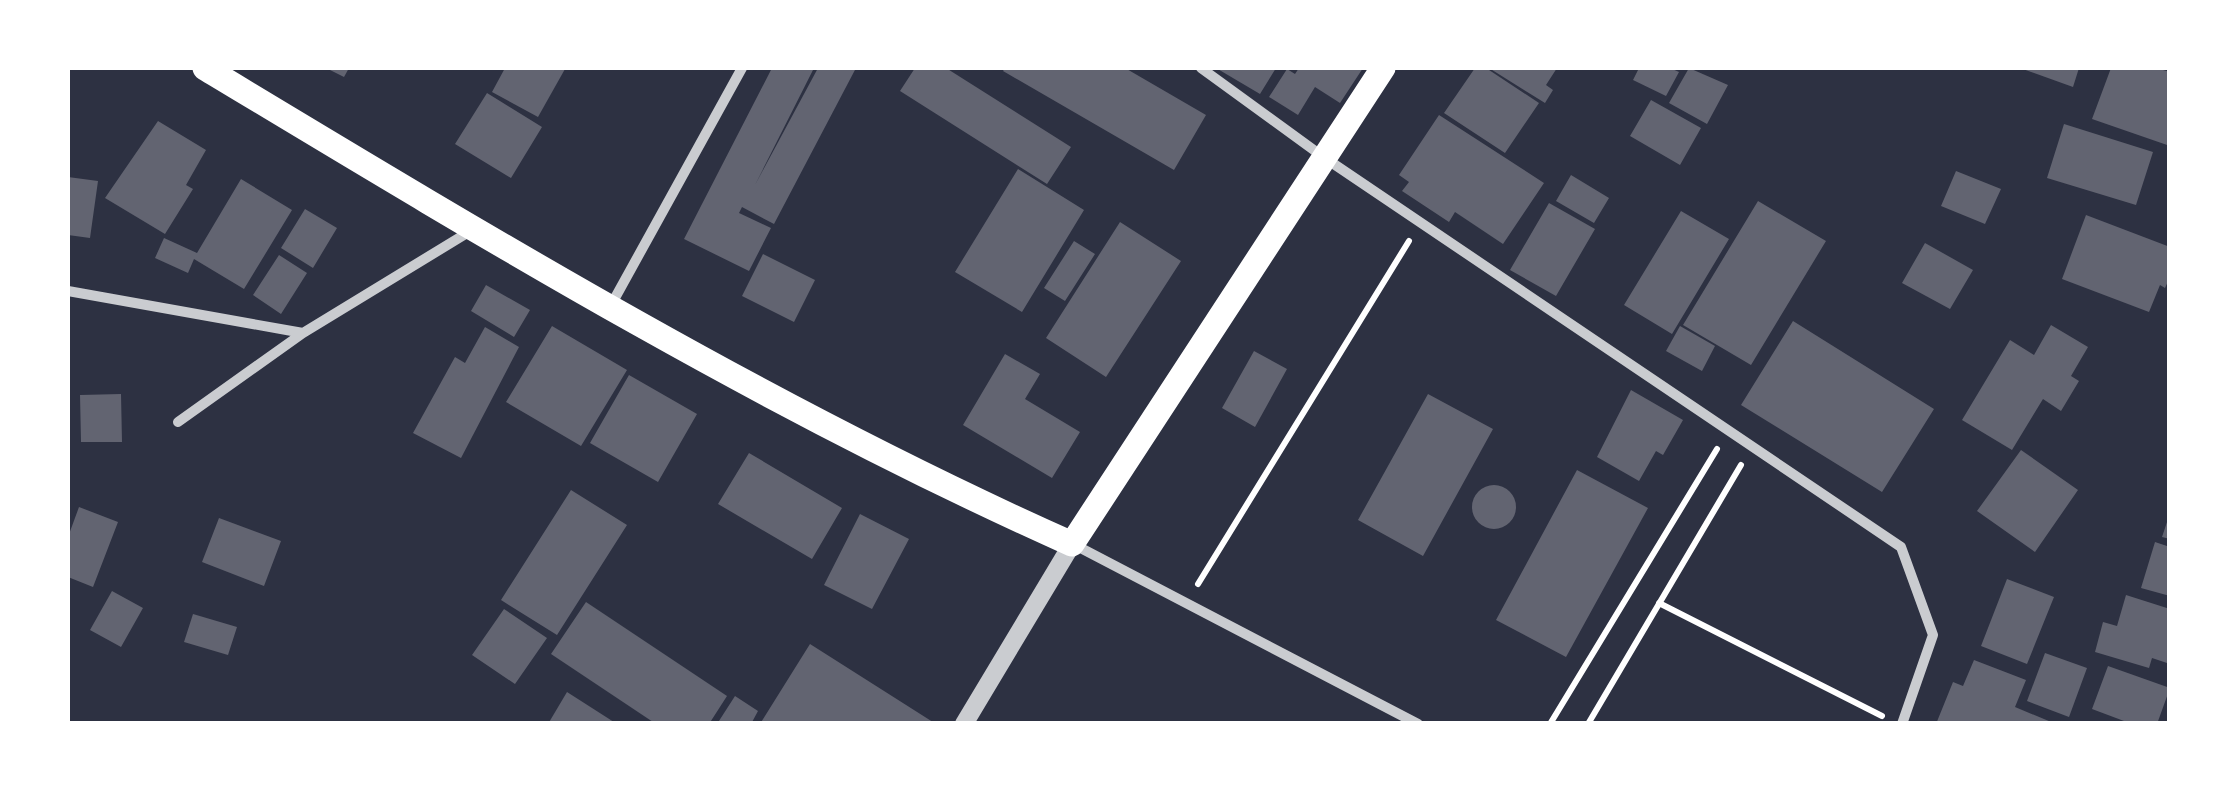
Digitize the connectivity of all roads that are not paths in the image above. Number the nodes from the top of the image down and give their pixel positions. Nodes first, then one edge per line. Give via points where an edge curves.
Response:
1 (205, 68) edge
2 (742, 68) edge
3 (1201, 68) edge
4 (1383, 68) edge
5 (1322, 156) junction
6 (473, 229) junction
7 (68, 291) edge
8 (610, 307) junction
9 (303, 333) junction
10 (178, 422) dead end
11 (1072, 544) junction
12 (964, 724) edge
13 (1418, 724) edge
14 (1899, 724) edge

1 - 6 main road
2 - 8 street
3 - 5 street
4 - 5 main road
5 - 11 main road
5 - 14 street via 1901,547 1932,635
6 - 8 main road
6 - 9 street
7 - 9 street
8 - 11 main road via 950,490
9 - 10 street
11 - 12 street
11 - 13 street

